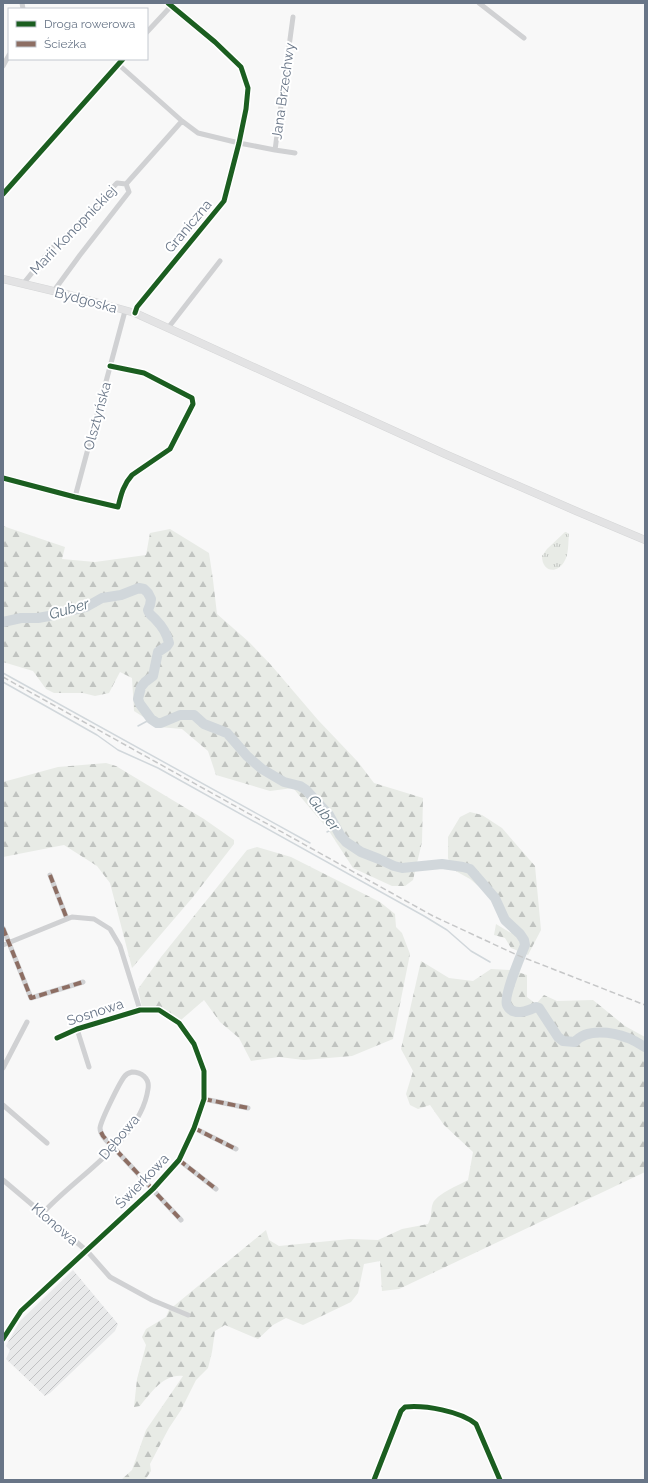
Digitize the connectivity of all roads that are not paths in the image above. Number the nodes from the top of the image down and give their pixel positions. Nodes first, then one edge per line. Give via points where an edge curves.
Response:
1 (479, 3) edge
2 (171, 4) edge
3 (293, 17) dead end
4 (148, 31) edge
5 (524, 38) dead end
6 (8, 57) edge
7 (122, 60) edge
8 (118, 64) junction
9 (3, 66) edge
10 (182, 121) junction
11 (238, 143) junction
12 (275, 150) junction
13 (295, 153) dead end
14 (126, 184) junction
15 (3, 194) edge
16 (220, 261) dead end
17 (3, 279) edge
18 (23, 284) junction
19 (53, 292) junction
20 (125, 311) junction
21 (135, 313) junction
22 (168, 328) junction
23 (110, 366) junction
24 (3, 478) edge
25 (75, 497) junction
26 (645, 540) edge
27 (50, 875) dead end
28 (67, 919) junction
29 (3, 928) edge
30 (9, 943) junction
31 (3, 945) edge
32 (83, 982) dead end
33 (140, 1010) junction
34 (27, 1022) dead end
35 (77, 1029) junction
36 (57, 1038) dead end
37 (89, 1067) dead end
38 (3, 1068) edge
39 (204, 1099) junction
40 (3, 1105) edge
41 (248, 1108) dead end
42 (194, 1128) junction
43 (101, 1132) joint
44 (47, 1143) dead end
45 (114, 1148) junction
46 (236, 1149) dead end
47 (179, 1160) junction
48 (3, 1180) edge
49 (153, 1189) junction
50 (216, 1189) dead end
51 (43, 1214) junction
52 (181, 1220) dead end
53 (87, 1251) junction
54 (188, 1315) dead end
55 (3, 1339) edge
56 (374, 1480) edge
57 (500, 1480) edge

1 - 5 street
2 - 4 street
2 - 11 street, Graniczna via 241,67 248,88
3 - 12 street, Jana Brzechwy
6 - 9 street
7 - 8 street
8 - 10 street, Jana Brzechwy
8 - 15 street
10 - 11 street, Jana Brzechwy via 198,133
10 - 14 street, Marii Konopnickiej
11 - 12 street, Jana Brzechwy
11 - 21 street, Graniczna via 224,201 137,307
12 - 13 street
14 - 18 street, Marii Konopnickiej via 117,183 78,225 52,248
14 - 19 street, Marii Konopnickiej via 129,192
16 - 22 street
17 - 18 main road, Bydgoska
18 - 19 main road, Bydgoska
19 - 20 main road, Bydgoska
20 - 21 main road, Bydgoska
20 - 23 street, Olsztyńska
21 - 22 main road, Bydgoska
22 - 26 main road, Bydgoska via 481,470
23 - 25 street, Olsztyńska
23 - 25 street via 144,372 192,398 193,404 170,449 127,481 118,507
24 - 25 street
27 - 28 street
28 - 30 street
28 - 33 street via 94,919 110,929 120,946
29 - 30 street
30 - 31 street
30 - 32 street via 31,998
33 - 35 street, Sosnowa
33 - 39 street, Świerkowa via 159,1010 179,1023 194,1044 204,1071
34 - 38 street
35 - 36 street, Sosnowa
35 - 37 street, Sosnowa
39 - 41 street
39 - 42 street, Świerkowa
40 - 44 street
42 - 46 street
42 - 47 street, Świerkowa
43 - 45 street, Świerkowa
43 - 45 street, Dębowa via 103,1120 124,1078 132,1072 142,1074 149,1085 146,1102
45 - 49 street, Świerkowa
45 - 51 street, Dębowa
47 - 49 street, Świerkowa
47 - 50 street, Świerkowa
48 - 51 street, Klonowa
49 - 52 street, Świerkowa
49 - 53 street, Świerkowa
51 - 53 street, Klonowa
53 - 54 street, Klonowa via 110,1277 152,1300
53 - 55 street, Świerkowa via 22,1311
56 - 57 street via 401,1411 405,1406 412,1406 453,1412 476,1424

